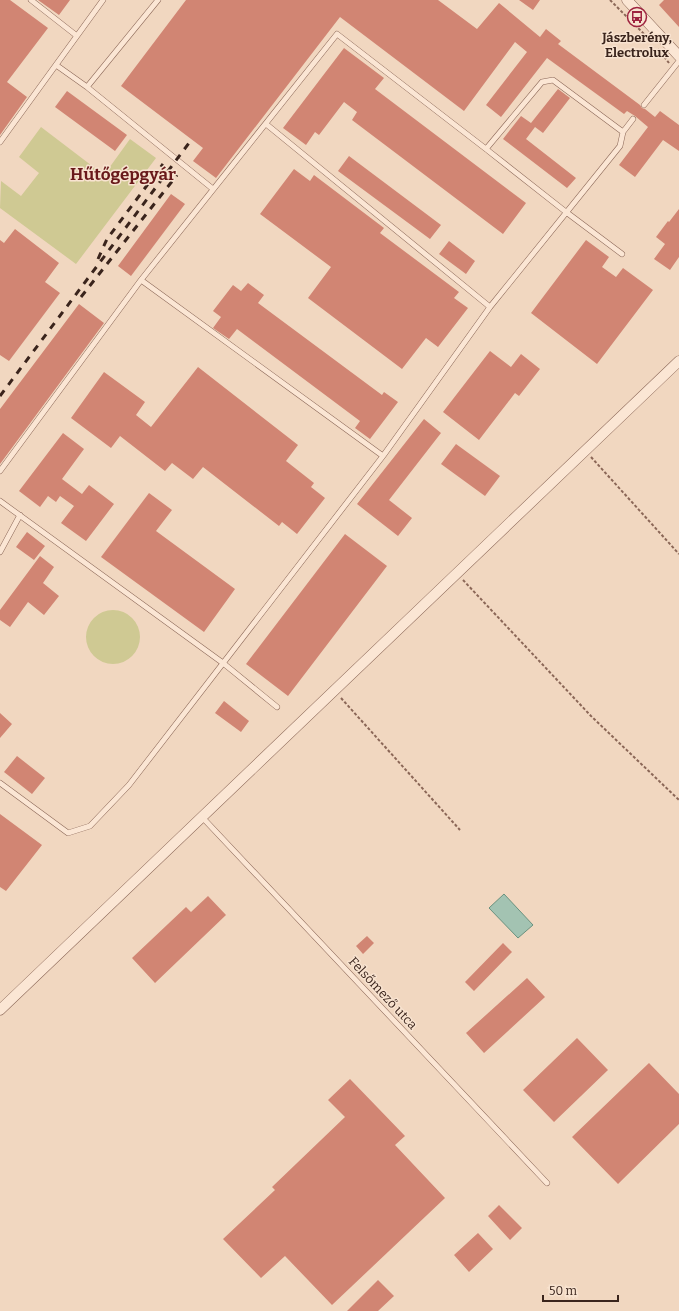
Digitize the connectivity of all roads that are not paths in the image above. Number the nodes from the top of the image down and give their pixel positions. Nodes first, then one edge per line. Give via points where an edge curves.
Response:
1 (31, 0) edge
2 (103, 0) edge
3 (158, 0) edge
4 (627, 0) edge
5 (77, 36) junction
6 (679, 56) edge
7 (679, 61) edge
8 (56, 65) junction
9 (87, 87) junction
10 (644, 106) dead end
11 (633, 119) dead end
12 (266, 124) junction
13 (623, 132) junction
14 (0, 142) edge
15 (486, 149) junction
16 (213, 189) junction
17 (566, 212) junction
18 (622, 254) dead end
19 (141, 280) junction
20 (490, 307) junction
21 (679, 362) edge
22 (382, 456) junction
23 (0, 471) edge
24 (0, 501) edge
25 (20, 515) junction
26 (0, 552) edge
27 (223, 663) junction
28 (277, 707) dead end
29 (0, 783) edge
30 (202, 818) junction
31 (0, 1010) edge
32 (548, 1183) dead end

1 - 5 lane
2 - 5 lane
3 - 9 lane
4 - 6 street
5 - 8 lane
7 - 10 lane
8 - 9 lane
8 - 14 lane
9 - 16 lane
11 - 13 lane
12 - 15 lane via 337,34
12 - 16 lane
12 - 20 lane
13 - 15 lane via 553,80 542,82
13 - 17 lane via 620,146
15 - 17 lane
16 - 19 lane
17 - 18 lane
17 - 20 lane
19 - 22 lane
19 - 23 lane
20 - 22 lane
21 - 30 street
22 - 27 lane
24 - 25 lane
25 - 26 lane
25 - 27 lane
27 - 28 lane
27 - 29 lane via 129,785 90,826 68,833
30 - 31 street
30 - 32 lane, Felsőmező utca

